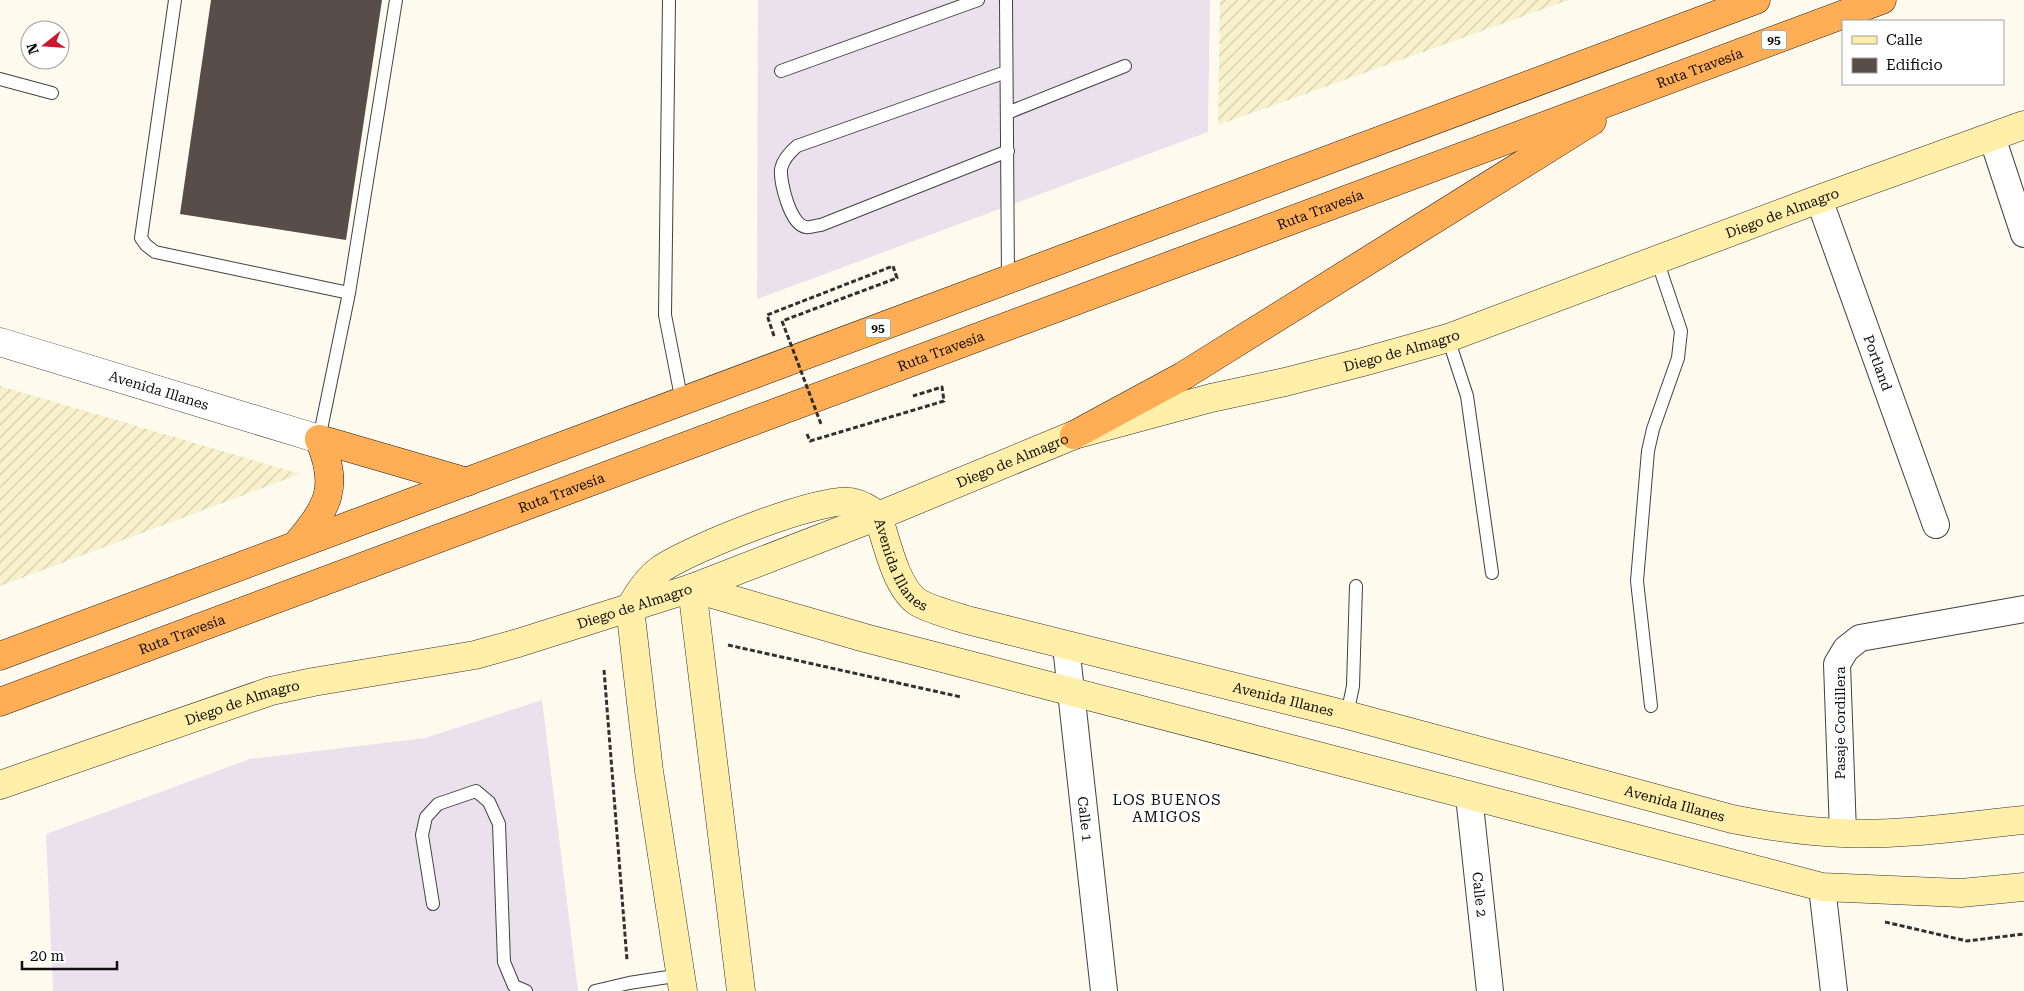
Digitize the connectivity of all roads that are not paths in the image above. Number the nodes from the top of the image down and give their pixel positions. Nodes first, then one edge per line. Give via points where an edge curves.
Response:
1 (174, 0) edge
2 (396, 0) edge
3 (669, 0) edge
4 (978, 0) edge
5 (1006, 0) edge
6 (1756, 0) edge
7 (1882, 0) edge
8 (1125, 66) dead end
9 (781, 71) dead end
10 (1006, 72) junction
11 (0, 79) edge
12 (1666, 80) junction
13 (52, 92) dead end
14 (1007, 113) junction
15 (2024, 126) edge
16 (1992, 137) junction
17 (1008, 151) junction
18 (1819, 199) junction
19 (2024, 234) edge
20 (1657, 260) junction
21 (1008, 279) junction
22 (348, 294) junction
23 (1448, 338) junction
24 (0, 342) edge
25 (682, 402) junction
26 (1074, 435) junction
27 (320, 438) junction
28 (467, 482) junction
29 (878, 516) junction
30 (1936, 525) dead end
31 (296, 546) junction
32 (1492, 573) dead end
33 (1356, 586) dead end
34 (692, 588) junction
35 (630, 608) junction
36 (2024, 609) edge
37 (1066, 646) junction
38 (0, 656) edge
39 (1071, 691) junction
40 (0, 702) edge
41 (1651, 706) dead end
42 (1347, 715) junction
43 (0, 785) edge
44 (1470, 796) junction
45 (2024, 820) edge
46 (1843, 833) junction
47 (1822, 887) junction
48 (2024, 887) edge
49 (433, 904) dead end
50 (682, 983) edge
51 (526, 991) edge
52 (595, 991) edge
53 (741, 991) edge
54 (1104, 991) edge
55 (1490, 991) edge
56 (1834, 991) edge

1 - 22 lane via 141,238 156,252
2 - 22 lane
3 - 25 lane via 665,315
4 - 9 lane
5 - 10 lane
6 - 21 highway, 95
7 - 12 highway, Ruta Travesía / 95
8 - 14 lane
10 - 14 lane
10 - 17 lane via 797,146 787,155 781,168 782,182 791,215 806,227
11 - 13 lane
12 - 26 highway via 1556,142 1183,376
12 - 40 highway, Ruta Travesía / 95
14 - 17 lane
15 - 16 main road, Diego de Almagro
16 - 18 main road, Diego de Almagro
16 - 19 street
17 - 21 lane
18 - 20 main road, Diego de Almagro
18 - 30 street, Portland
20 - 23 main road, Diego de Almagro
20 - 41 lane via 1681,331 1678,358 1648,451 1637,581
21 - 25 highway, 95
22 - 27 lane
23 - 26 main road, Diego de Almagro
23 - 32 lane via 1467,396
24 - 27 street, Avenida Illanes
25 - 28 highway, 95
26 - 29 main road, Diego de Almagro
27 - 28 highway
27 - 31 highway via 328,460 328,499
28 - 31 highway, 95
29 - 34 main road, Diego de Almagro
29 - 35 main road, Avenida Illanes via 850,502 823,504 786,515 686,555 667,566 649,579
29 - 37 main road, Avenida Illanes via 898,573 916,602 967,620
31 - 38 highway, 95
33 - 42 lane via 1353,686
34 - 35 main road, Diego de Almagro
34 - 39 main road via 865,638
34 - 53 main road
35 - 43 main road, Diego de Almagro via 475,655 271,691
35 - 50 main road via 649,772
36 - 46 street, Pasaje Cordillera via 1860,638 1846,648 1837,664
37 - 39 street, Calle 1
37 - 42 main road, Avenida Illanes
39 - 44 main road
39 - 54 street, Calle 1
42 - 46 main road, Avenida Illanes via 1732,818 1767,826
44 - 47 main road
44 - 55 street, Calle 2
45 - 46 main road, Avenida Illanes via 1922,831
47 - 48 main road via 1961,893
47 - 56 street
49 - 51 lane via 422,835 426,817 438,804 476,791 489,802 499,824 504,962 514,986
50 - 52 lane via 629,983

